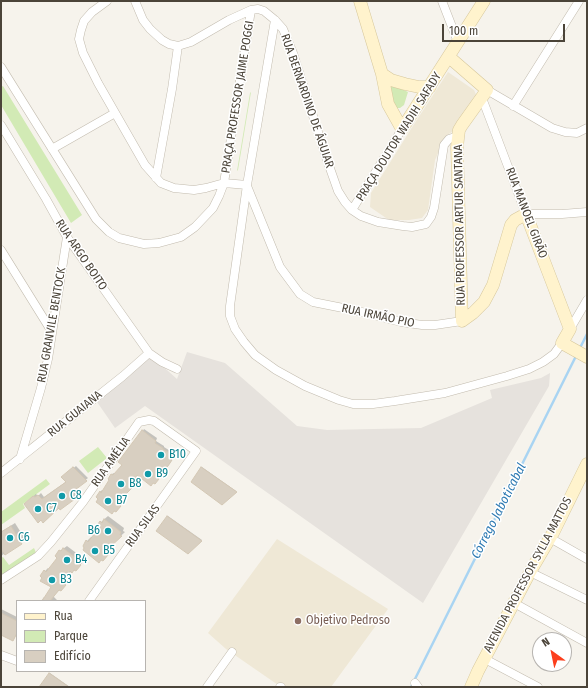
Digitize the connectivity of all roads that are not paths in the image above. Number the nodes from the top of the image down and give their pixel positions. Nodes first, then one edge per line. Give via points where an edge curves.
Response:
1 (108, 1) edge
2 (135, 1) edge
3 (360, 1) edge
4 (442, 1) edge
5 (484, 1) edge
6 (579, 1) edge
7 (251, 10) junction
8 (275, 20) junction
9 (458, 42) junction
10 (178, 46) junction
11 (449, 57) junction
12 (1, 69) edge
13 (382, 74) junction
14 (430, 87) junction
15 (485, 94) junction
16 (513, 106) junction
17 (115, 113) junction
18 (1, 125) edge
19 (587, 128) edge
20 (402, 129) junction
21 (458, 136) junction
22 (52, 149) junction
23 (156, 178) junction
24 (224, 184) junction
25 (247, 185) junction
26 (352, 210) junction
27 (587, 212) edge
28 (526, 214) junction
29 (67, 237) junction
30 (2, 252) edge
31 (587, 300) edge
32 (462, 321) junction
33 (570, 329) junction
34 (52, 332) junction
35 (567, 346) junction
36 (149, 353) junction
37 (587, 357) edge
38 (177, 370) dead end
39 (196, 451) joint
40 (20, 459) junction
41 (587, 464) edge
42 (1, 473) edge
43 (550, 538) junction
44 (587, 558) edge
45 (530, 572) junction
46 (1, 580) edge
47 (90, 600) edge
48 (587, 600) edge
49 (514, 603) junction
50 (587, 643) edge
51 (232, 652) dead end
52 (1, 656) edge
53 (485, 659) junction
54 (16, 661) edge
55 (207, 687) edge
56 (471, 687) edge
57 (538, 687) edge

1 - 17 street via 84,21 79,39 83,53
2 - 10 street via 150,29 162,40
3 - 13 street
4 - 9 street
5 - 9 street, PRAÇA DOUTOR WADIH SAFADY
6 - 16 street
7 - 8 street, RUA BERNARDINO DE ÁGUIAR via 264,11
7 - 10 street via 191,42
7 - 24 street, PRAÇA PROFESSOR JAIME POGGI
8 - 25 street, PRAÇA PROFESSOR JAIME POGGI
8 - 26 street, RUA BERNARDINO DE ÁGUIAR via 293,53 338,191
9 - 11 street, PRAÇA DOUTOR WADIH SAFADY
10 - 23 street
11 - 14 street, PRAÇA DOUTOR WADIH SAFADY
11 - 15 street
12 - 22 street, PRAÇA PROFESSOR JAIME POGGI
13 - 14 street via 405,84
13 - 20 street via 388,104
14 - 20 street, PRAÇA DOUTOR WADIH SAFADY
15 - 16 street
15 - 21 street, RUA PROFESSOR ARTUR SANTANA via 462,125
15 - 28 street, RUA MANOEL GIRÃO
16 - 19 street via 552,128 565,132 577,132
17 - 22 street
17 - 23 street via 145,165
18 - 29 street, RUA ARGO BOITO
20 - 26 street, PRAÇA DOUTOR WADIH SAFADY
21 - 26 street, PRAÇA DOUTOR WADIH SAFADY via 449,139 444,145 434,208 426,224 412,227 378,222
21 - 32 street, RUA PROFESSOR ARTUR SANTANA
22 - 24 street, PRAÇA PROFESSOR JAIME POGGI via 96,219 109,232 132,242 144,244 181,236 195,227 213,208
23 - 24 street via 167,186 194,190
24 - 25 street
25 - 32 street, RUA IRMÃO PIO via 280,267 300,294 313,302 401,322 435,325
25 - 35 street, PRAÇA PROFESSOR JAIME POGGI via 230,316 235,329 255,355 293,380 339,400 353,404 373,404 444,392 507,376 529,369
27 - 28 street
28 - 32 street via 511,225 493,285 484,302
28 - 33 street, RUA MANOEL GIRÃO
29 - 34 street, RUA GRANVILE BENTOCK
29 - 36 street, RUA ARGO BOITO
30 - 34 street
31 - 33 street
33 - 35 street
34 - 40 street, RUA GRANVILE BENTOCK via 41,388
35 - 37 street
36 - 38 street, RUA ARGO BOITO
36 - 40 street, RUA GUAIANA
39 - 46 street, RUA AMÉLIA via 154,421 139,422 83,502 51,542 38,556
39 - 47 street, RUA SILAS
40 - 42 street, RUA GUAIANA
41 - 43 street, AVENIDA PROFESSOR SYLLA MATTOS
43 - 44 street
43 - 45 street, AVENIDA PROFESSOR SYLLA MATTOS
45 - 48 street
45 - 49 street, AVENIDA PROFESSOR SYLLA MATTOS
49 - 50 street
49 - 53 street, AVENIDA PROFESSOR SYLLA MATTOS
51 - 55 street
52 - 54 street
53 - 56 street, AVENIDA PROFESSOR SYLLA MATTOS
53 - 57 street

